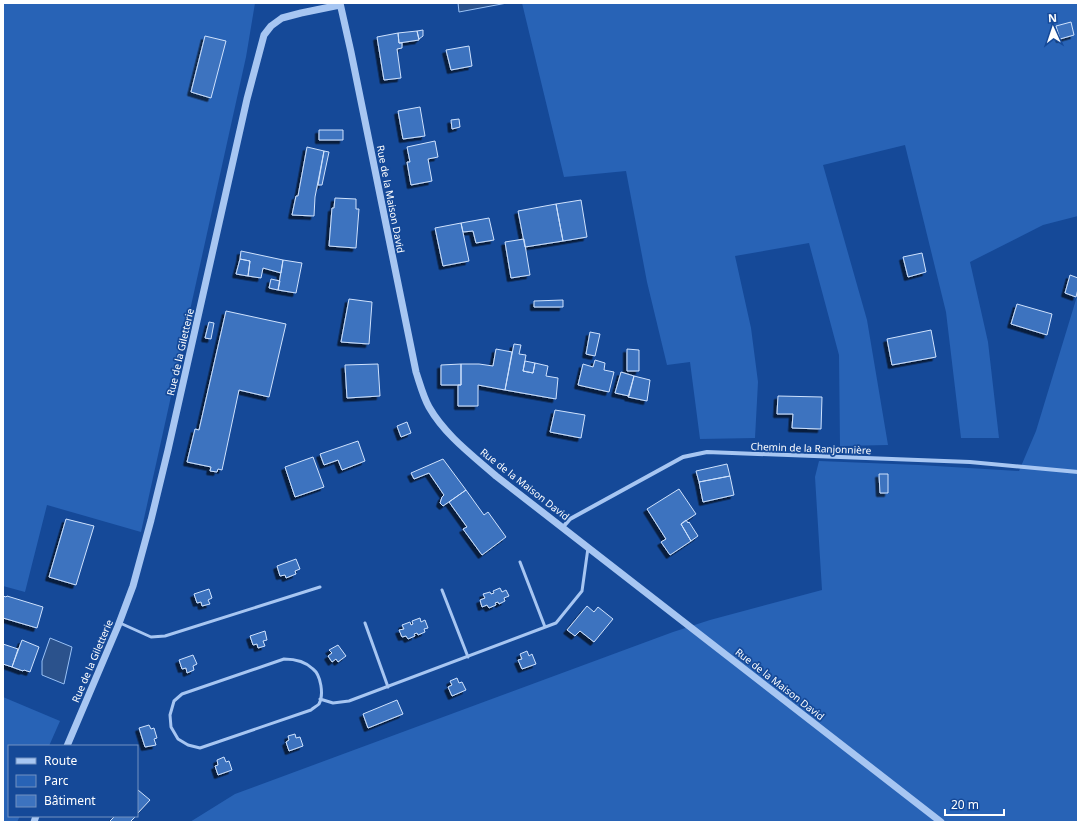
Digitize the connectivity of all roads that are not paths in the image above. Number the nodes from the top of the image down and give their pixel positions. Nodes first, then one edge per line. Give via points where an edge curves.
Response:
1 (340, 4) edge
2 (1078, 472) edge
3 (563, 528) junction
4 (588, 547) junction
5 (520, 562) dead end
6 (320, 587) dead end
7 (442, 590) dead end
8 (119, 623) junction
9 (365, 623) dead end
10 (545, 627) junction
11 (468, 657) junction
12 (388, 688) junction
13 (320, 699) junction
14 (67, 745) edge
15 (941, 822) edge

1 - 3 street, Rue de la Maison David via 416,372 422,390 442,426 458,443
1 - 8 street, Rue de la Giletterie via 282,18 264,35 151,520 133,586
2 - 3 street, Chemin de la Ranjonnière via 970,462 707,452 683,457 570,519
3 - 4 street, Rue de la Maison David
4 - 10 lane via 582,591 556,623
4 - 15 street, Rue de la Maison David
5 - 10 lane
6 - 8 lane via 165,636 151,637
7 - 11 lane
8 - 14 street, Rue de la Giletterie
9 - 12 lane
10 - 11 lane
11 - 12 lane
12 - 13 lane via 350,701 333,703
13 - 13 lane via 320,682 314,669 295,659 284,659 182,694 174,701 170,715 171,727 178,739 188,746 200,748 311,710 319,704

